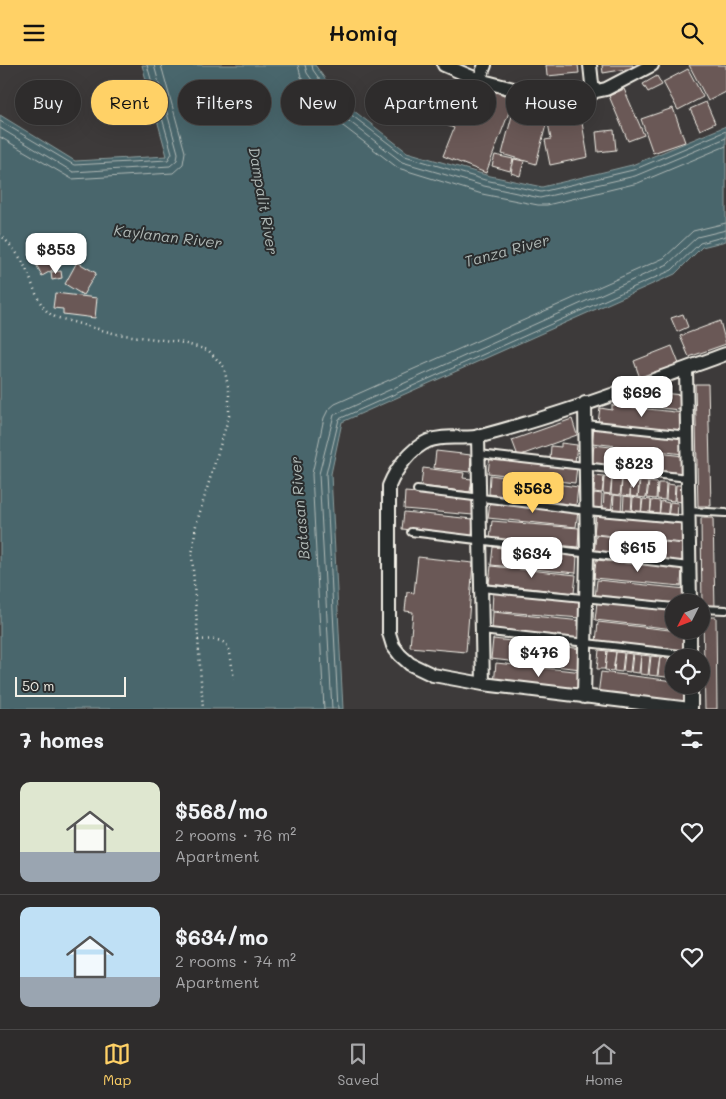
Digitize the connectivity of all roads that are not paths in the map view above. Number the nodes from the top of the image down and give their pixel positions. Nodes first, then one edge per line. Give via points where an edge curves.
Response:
1 (444, 65) edge
2 (485, 65) edge
3 (590, 65) edge
4 (652, 65) edge
5 (479, 80) joint
6 (592, 80) edge
7 (596, 92) edge
8 (726, 355) edge
9 (686, 369) junction
10 (585, 403) junction
11 (586, 424) junction
12 (688, 435) junction
13 (478, 436) junction
14 (479, 454) junction
15 (586, 467) junction
16 (688, 478) junction
17 (417, 490) dead end
18 (480, 496) junction
19 (586, 511) junction
20 (726, 513) edge
21 (689, 516) junction
22 (411, 532) dead end
23 (480, 541) junction
24 (587, 555) junction
25 (689, 566) junction
26 (481, 588) junction
27 (690, 594) edge
28 (586, 599) junction
29 (665, 606) edge
30 (710, 610) edge
31 (726, 611) edge
32 (482, 631) junction
33 (585, 642) junction
34 (665, 653) edge
35 (483, 684) junction
36 (691, 694) edge
37 (584, 697) junction
38 (690, 709) edge

1 - 5 street
2 - 5 street
3 - 6 street
4 - 7 street
8 - 9 street
9 - 10 street
9 - 12 street
10 - 11 street
10 - 13 street
11 - 12 lane
11 - 15 street
12 - 16 street
13 - 14 street
13 - 35 street via 426,442 394,474 388,503 389,633 400,655 421,671
14 - 15 lane
14 - 18 street
15 - 16 lane
15 - 19 street
16 - 21 street
17 - 18 lane
18 - 19 lane
18 - 23 street
19 - 21 lane
19 - 24 street
20 - 21 lane
21 - 25 street
22 - 23 lane
23 - 24 lane
23 - 26 street
24 - 25 lane
24 - 28 street
25 - 27 street
26 - 28 lane
26 - 32 street
28 - 29 lane
28 - 33 street
30 - 31 lane
32 - 33 lane
32 - 35 street
33 - 34 lane
33 - 37 street
35 - 37 street
36 - 38 street
37 - 38 street

